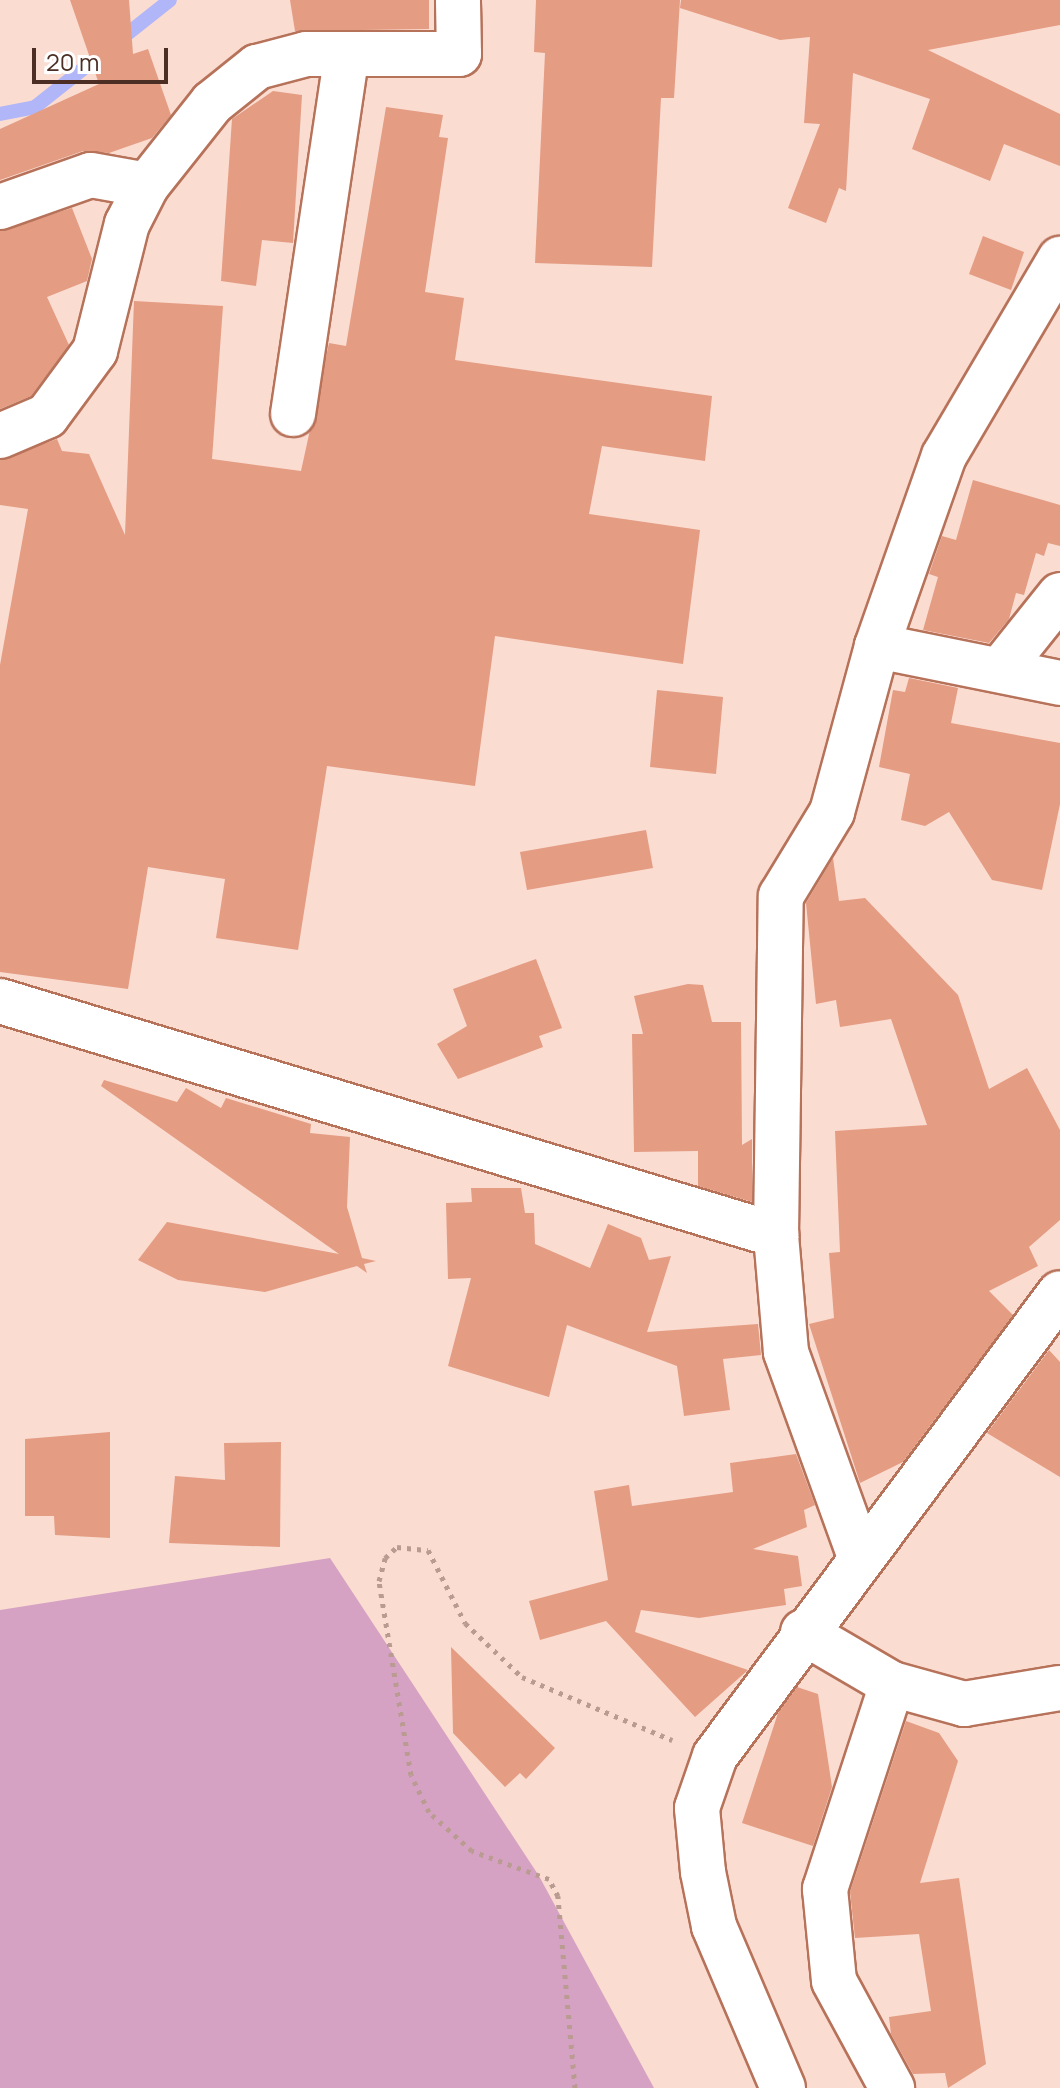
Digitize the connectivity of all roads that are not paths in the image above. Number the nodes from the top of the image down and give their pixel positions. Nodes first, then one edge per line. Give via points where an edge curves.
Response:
1 (458, 0) edge
2 (346, 59) junction
3 (147, 185) junction
4 (0, 207) edge
5 (1060, 259) edge
6 (293, 414) dead end
7 (0, 436) edge
8 (1060, 595) edge
9 (877, 646) junction
10 (1000, 670) junction
11 (1060, 683) edge
12 (0, 1001) edge
13 (776, 1235) junction
14 (1060, 1293) edge
15 (859, 1554) junction
16 (803, 1632) junction
17 (892, 1684) junction
18 (1060, 1688) edge
19 (783, 2088) edge
20 (892, 2088) edge

1 - 2 street via 459,54
2 - 3 street via 306,54 257,67 212,103
2 - 6 street
3 - 4 street via 91,175
3 - 7 street via 127,224 95,351 47,416
5 - 9 street via 944,456
8 - 10 street
9 - 10 street
9 - 13 street via 832,812 781,896
10 - 11 street
12 - 13 street
13 - 15 street via 786,1352
14 - 15 street
15 - 16 street
16 - 17 street
16 - 19 street via 715,1756 697,1808 714,1926
17 - 18 street via 964,1704
17 - 20 street via 835,1847 825,1902 834,1981

